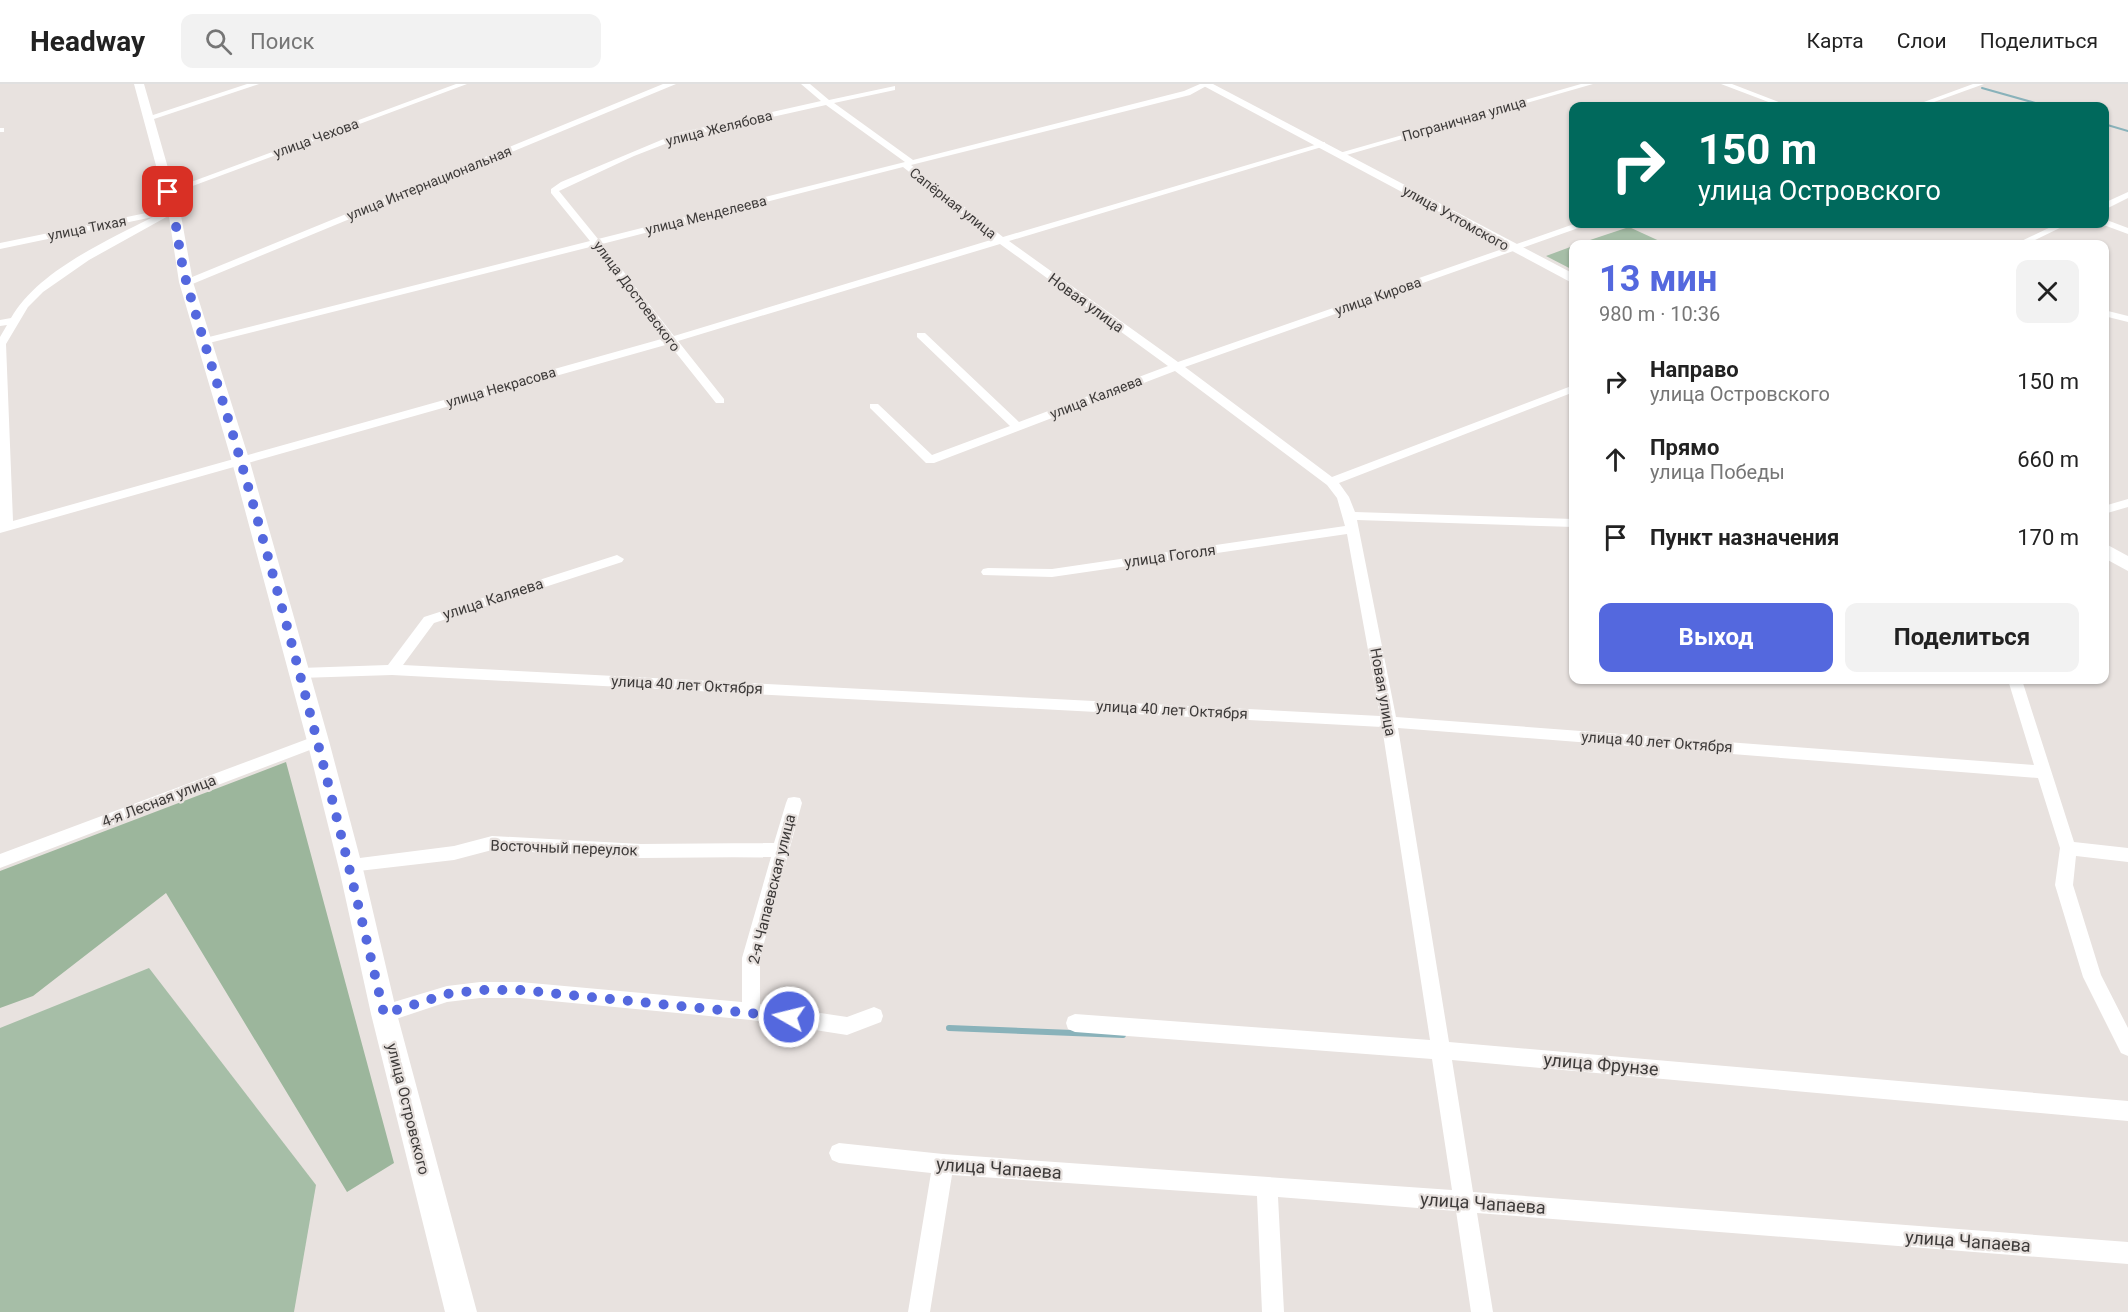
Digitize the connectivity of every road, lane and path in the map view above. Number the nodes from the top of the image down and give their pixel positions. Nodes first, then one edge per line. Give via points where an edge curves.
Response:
1 (139, 84) edge
2 (255, 84) edge
3 (463, 84) edge
4 (671, 84) edge
5 (805, 84) edge
6 (1206, 84) edge
7 (1589, 84) edge
8 (1725, 84) edge
9 (1980, 84) edge
10 (892, 88) dead end
11 (826, 102) junction
12 (1774, 102) edge
13 (1928, 102) edge
14 (148, 118) junction
15 (1322, 144) junction
16 (1340, 154) junction
17 (908, 164) junction
18 (554, 191) joint
19 (168, 192) junction
20 (2128, 195) edge
21 (2109, 204) edge
22 (174, 210) junction
23 (2109, 224) edge
24 (1569, 228) edge
25 (2054, 228) edge
26 (2128, 231) edge
27 (1000, 240) junction
28 (2029, 240) edge
29 (597, 242) junction
30 (0, 246) edge
31 (1509, 248) junction
32 (1569, 278) edge
33 (186, 282) junction
34 (2109, 314) edge
35 (2128, 319) edge
36 (15, 320) junction
37 (0, 323) edge
38 (921, 335) dead end
39 (670, 340) junction
40 (205, 341) junction
41 (1175, 367) junction
42 (1569, 390) edge
43 (720, 400) dead end
44 (874, 406) dead end
45 (1018, 426) junction
46 (241, 462) junction
47 (1331, 482) junction
48 (2128, 503) edge
49 (2109, 509) edge
50 (1351, 522) junction
51 (1569, 523) edge
52 (3, 528) edge
53 (2109, 552) edge
54 (617, 559) dead end
55 (2128, 565) edge
56 (988, 572) dead end
57 (392, 670) junction
58 (300, 673) junction
59 (2016, 684) edge
60 (1389, 722) junction
61 (318, 741) junction
62 (2044, 772) junction
63 (794, 803) dead end
64 (2068, 848) junction
65 (780, 850) junction
66 (2128, 855) edge
67 (0, 861) edge
68 (350, 865) junction
69 (751, 1011) junction
70 (384, 1014) junction
71 (874, 1016) dead end
72 (1074, 1023) dead end
73 (2128, 1047) edge
74 (1439, 1050) junction
75 (2128, 1111) edge
76 (839, 1153) dead end
77 (943, 1164) junction
78 (1267, 1186) junction
79 (1462, 1202) junction
80 (2128, 1253) edge
81 (461, 1312) edge
82 (919, 1312) edge
83 (1273, 1312) edge
84 (1482, 1312) edge

1 - 14 main road, улица Островского
2 - 14 street
3 - 19 street, улица Чехова
4 - 33 street, улица Интернациональная
5 - 11 street, Сапёрная улица
6 - 15 main road, улица Ухтомского
6 - 17 street, улица Менделеева via 1187,93
7 - 16 street, Пограничная улица
8 - 12 street
9 - 13 street
10 - 11 street, улица Желябова
11 - 17 street, Сапёрная улица
11 - 18 street, улица Желябова via 681,135
14 - 19 main road, улица Островского
15 - 16 main road, улица Ухтомского
15 - 27 street, улица Некрасова
16 - 31 main road, улица Ухтомского
17 - 27 street, Сапёрная улица
17 - 29 street, улица Менделеева
18 - 29 street, улица Достоевского
19 - 22 main road, улица Островского
20 - 21 street
22 - 30 street, улица Тихая
22 - 33 main road, улица Островского
22 - 36 street via 57,276 24,305
23 - 26 street
24 - 31 street, улица Кирова
25 - 28 street
27 - 39 street, улица Некрасова
27 - 41 street, Новая улица
29 - 39 street, улица Достоевского
29 - 40 street, улица Менделеева
31 - 32 main road, улица Ухтомского
31 - 41 street, улица Кирова
33 - 40 main road, улица Островского
34 - 35 street
36 - 37 street
36 - 52 street via 1,344
38 - 45 street
39 - 43 street, улица Достоевского
39 - 46 street, улица Некрасова
40 - 46 main road, улица Островского
41 - 45 street, улица Каляева
41 - 47 street, Новая улица
42 - 47 street
44 - 45 street, улица Каляева via 930,460
46 - 52 street, улица Некрасова
46 - 58 main road, улица Островского
47 - 50 street, Новая улица via 1343,497
48 - 49 street
50 - 51 street, улица Гоголя
50 - 56 street, улица Гоголя via 1052,573
50 - 60 street, Новая улица
53 - 55 main road
54 - 57 street, улица Каляева via 429,620
57 - 58 street, улица 40 лет Октября
57 - 60 street, улица 40 лет Октября
58 - 61 main road, улица Островского
59 - 62 street
60 - 62 street, улица 40 лет Октября
60 - 74 street, Новая улица
61 - 67 street, 4-я Лесная улица
61 - 68 main road, улица Островского
62 - 64 street
63 - 65 street, 2-я Чапаевская улица
64 - 66 street
64 - 73 street via 2064,885 2067,897 2092,977
65 - 68 street, Восточный переулок via 641,851 492,843 454,853
65 - 69 street, 2-я Чапаевская улица via 751,958
68 - 70 main road, улица Островского
69 - 70 street via 520,990 480,990 447,994
69 - 71 street via 847,1026
70 - 81 main road, улица Островского
72 - 74 street, улица Фрунзе
74 - 75 street, улица Фрунзе
74 - 79 street, Новая улица
76 - 77 street, улица Чапаева
77 - 78 street, улица Чапаева
77 - 82 street
78 - 79 street, улица Чапаева
78 - 83 street
79 - 80 street, улица Чапаева
79 - 84 street, Новая улица

